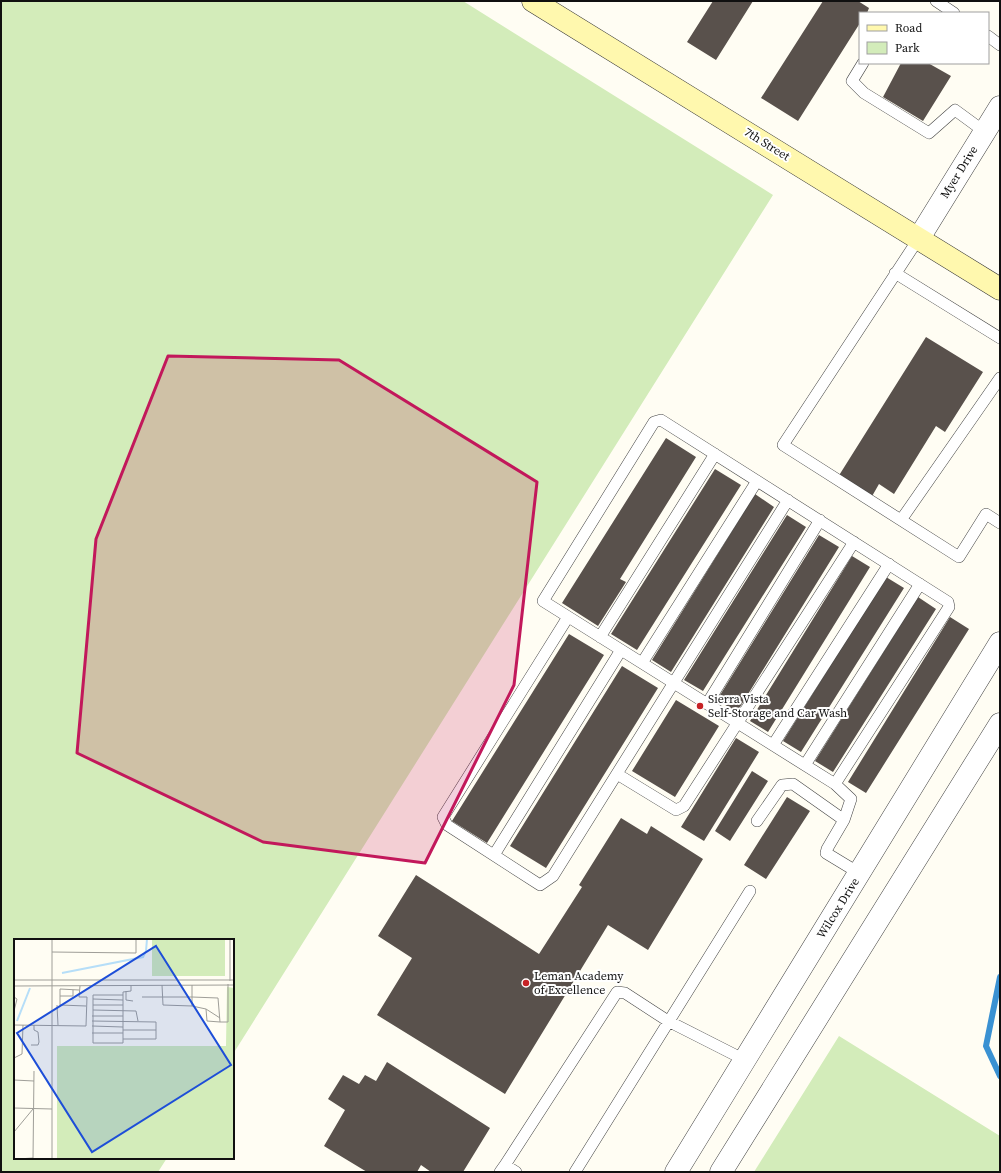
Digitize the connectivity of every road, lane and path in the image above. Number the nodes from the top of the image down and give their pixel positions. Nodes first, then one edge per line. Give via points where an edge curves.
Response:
1 (533, 1) edge
2 (936, 1) edge
3 (952, 12) edge
4 (989, 37) edge
5 (1000, 44) edge
6 (862, 64) edge
7 (1000, 107) edge
8 (985, 132) junction
9 (919, 238) junction
10 (895, 273) junction
11 (1000, 289) edge
12 (1000, 338) edge
13 (1000, 378) edge
14 (715, 454) junction
15 (757, 480) junction
16 (788, 500) junction
17 (820, 520) junction
18 (902, 520) junction
19 (1000, 523) edge
20 (854, 542) junction
21 (889, 564) junction
22 (920, 584) junction
23 (568, 617) junction
24 (600, 637) junction
25 (1000, 643) edge
26 (621, 650) junction
27 (642, 663) junction
28 (674, 683) junction
29 (707, 704) junction
30 (738, 723) junction
31 (1000, 724) edge
32 (773, 745) junction
33 (805, 765) junction
34 (617, 774) junction
35 (835, 784) junction
36 (844, 820) junction
37 (757, 821) dead end
38 (494, 855) junction
39 (859, 873) junction
40 (750, 891) dead end
41 (668, 1021) junction
42 (745, 1060) junction
43 (503, 1168) edge
44 (516, 1172) edge
45 (575, 1172) edge
46 (676, 1172) edge
47 (721, 1172) edge

1 - 9 main road, 7th Street
2 - 3 lane
4 - 5 lane
6 - 8 lane via 852,82 864,93 929,133 955,110
7 - 8 street, Myer Drive
8 - 9 street, Myer Drive
9 - 10 lane
9 - 11 main road, 7th Street
10 - 12 lane
10 - 18 lane via 783,445
13 - 18 lane
14 - 15 lane
14 - 23 lane via 662,420 654,422 543,601
14 - 24 lane
15 - 16 lane
15 - 27 lane
16 - 17 lane
16 - 28 lane
17 - 20 lane
17 - 29 lane
18 - 19 lane via 958,557 986,514
20 - 21 lane
20 - 30 lane
21 - 22 lane
21 - 32 lane
22 - 33 lane
22 - 35 lane via 948,602 949,607
23 - 24 lane
23 - 38 lane via 443,817 447,825
24 - 26 lane
25 - 39 street, Wilcox Drive
26 - 27 lane
26 - 38 lane
27 - 28 lane
28 - 29 lane
28 - 34 lane
29 - 30 lane
30 - 32 lane
30 - 34 lane via 684,806 676,810
31 - 47 street
32 - 33 lane
33 - 35 lane
34 - 38 lane via 547,882 540,885
35 - 36 lane via 851,799
36 - 37 lane via 793,784 782,785
36 - 39 lane via 826,853
39 - 42 street, Wilcox Drive
40 - 41 lane
41 - 42 lane
41 - 43 lane via 625,993 617,992
41 - 45 lane
42 - 46 street, Wilcox Drive
43 - 44 lane

